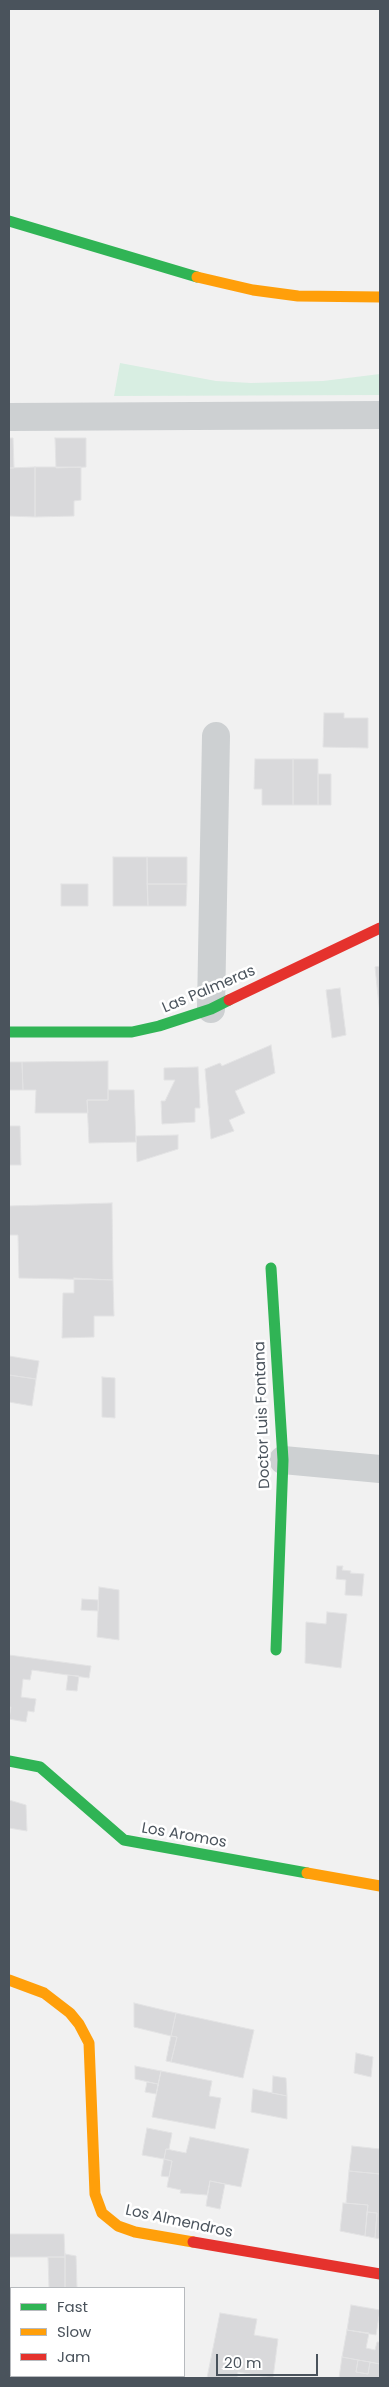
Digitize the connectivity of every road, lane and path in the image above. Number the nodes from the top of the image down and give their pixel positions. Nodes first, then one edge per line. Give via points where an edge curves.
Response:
1 (9, 221) edge
2 (380, 297) edge
3 (380, 415) edge
4 (9, 418) edge
5 (216, 736) dead end
6 (380, 928) edge
7 (211, 1009) junction
8 (9, 1032) edge
9 (271, 1268) dead end
10 (283, 1460) junction
11 (380, 1469) edge
12 (276, 1650) dead end
13 (9, 1761) edge
14 (380, 1886) edge
15 (9, 1980) edge
16 (380, 2274) edge

1 - 2 street via 210,281 253,290 298,296
3 - 4 street
5 - 7 street
6 - 7 street, Las Palmeras
7 - 8 street, Las Palmeras via 132,1032
9 - 10 street, Doctor Luis Fontana
10 - 11 street
10 - 12 street, Doctor Luis Fontana
13 - 14 street, Los Aromos via 40,1767 124,1840
15 - 16 street, Los Almendros via 44,1993 70,2013 89,2043 95,2194 102,2213 118,2226 135,2232

